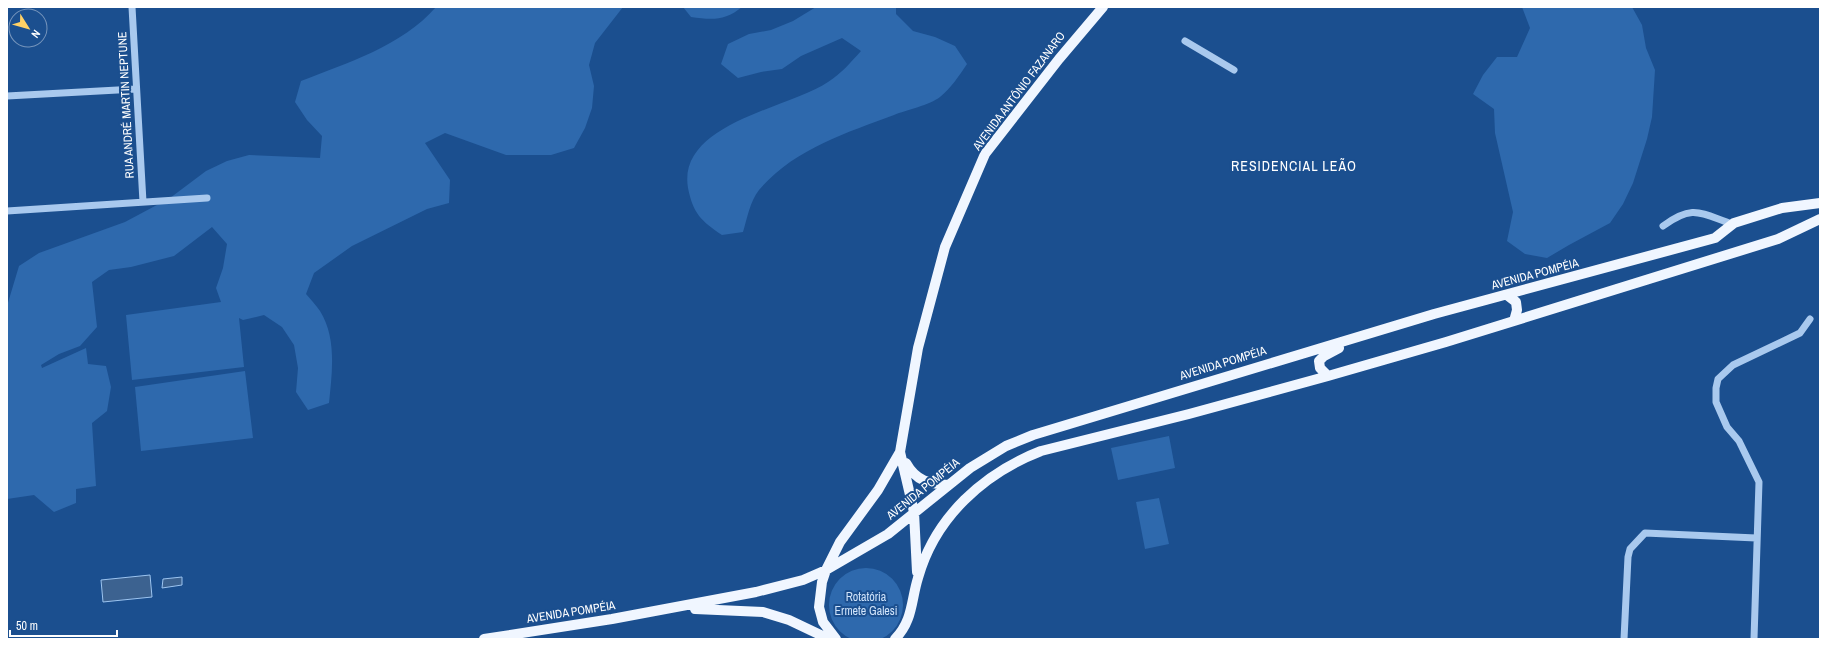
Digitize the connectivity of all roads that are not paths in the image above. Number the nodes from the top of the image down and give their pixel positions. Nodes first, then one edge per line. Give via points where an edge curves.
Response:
1 (132, 7) edge
2 (1103, 7) edge
3 (1185, 41) dead end
4 (1234, 70) dead end
5 (136, 88) junction
6 (7, 96) edge
7 (207, 198) dead end
8 (143, 202) junction
9 (1820, 203) edge
10 (7, 211) edge
11 (1820, 219) edge
12 (1732, 224) junction
13 (1663, 226) dead end
14 (1507, 295) junction
15 (1810, 319) dead end
16 (1514, 321) junction
17 (1354, 339) junction
18 (1328, 376) junction
19 (900, 452) junction
20 (949, 485) junction
21 (914, 512) junction
22 (1756, 538) junction
23 (826, 570) junction
24 (918, 578) junction
25 (661, 610) junction
26 (484, 639) edge
27 (829, 639) edge
28 (836, 639) edge
29 (895, 639) edge
30 (1624, 639) edge
31 (1754, 639) edge

1 - 5 street, RUA ANDRÉ MARTIN NEPTUNE
2 - 19 main road, AVENIDA ANTÔNIO FAZANARO via 985,154 945,247 918,348
3 - 4 street
5 - 6 street
5 - 8 street, RUA ANDRÉ MARTIN NEPTUNE
7 - 8 street
8 - 10 street
9 - 12 main road, AVENIDA POMPÉIA via 1782,208
11 - 16 main road via 1778,239
12 - 13 street via 1696,212 1678,215
12 - 14 main road, AVENIDA POMPÉIA via 1715,238
14 - 16 main road via 1516,302
14 - 17 main road, AVENIDA POMPÉIA
15 - 22 street via 1800,333 1733,365 1718,379 1716,402 1727,427 1739,441 1759,482
16 - 18 main road
17 - 18 main road via 1319,361 1320,368
17 - 20 main road, AVENIDA POMPÉIA via 1033,435 990,455
18 - 24 main road via 1022,458 985,481 956,508 928,551
19 - 20 main road via 917,478 932,484
19 - 21 main road, AVENIDA ANTÔNIO FAZANARO
19 - 23 main road, AVENIDA ANTÔNIO FAZANARO via 878,490 840,542
20 - 21 main road, AVENIDA POMPÉIA
21 - 23 main road, AVENIDA POMPÉIA via 888,534
21 - 24 main road, AVENIDA ANTÔNIO FAZANARO
22 - 30 street via 1645,533 1630,549 1628,557
22 - 31 street
23 - 25 main road, AVENIDA POMPÉIA via 803,580 756,592
23 - 28 main road, AVENIDA ANTÔNIO FAZANARO via 819,607 823,622
24 - 29 main road via 908,621
25 - 26 main road, AVENIDA POMPÉIA
25 - 27 main road, AVENIDA POMPÉIA via 711,608 763,612 789,620

